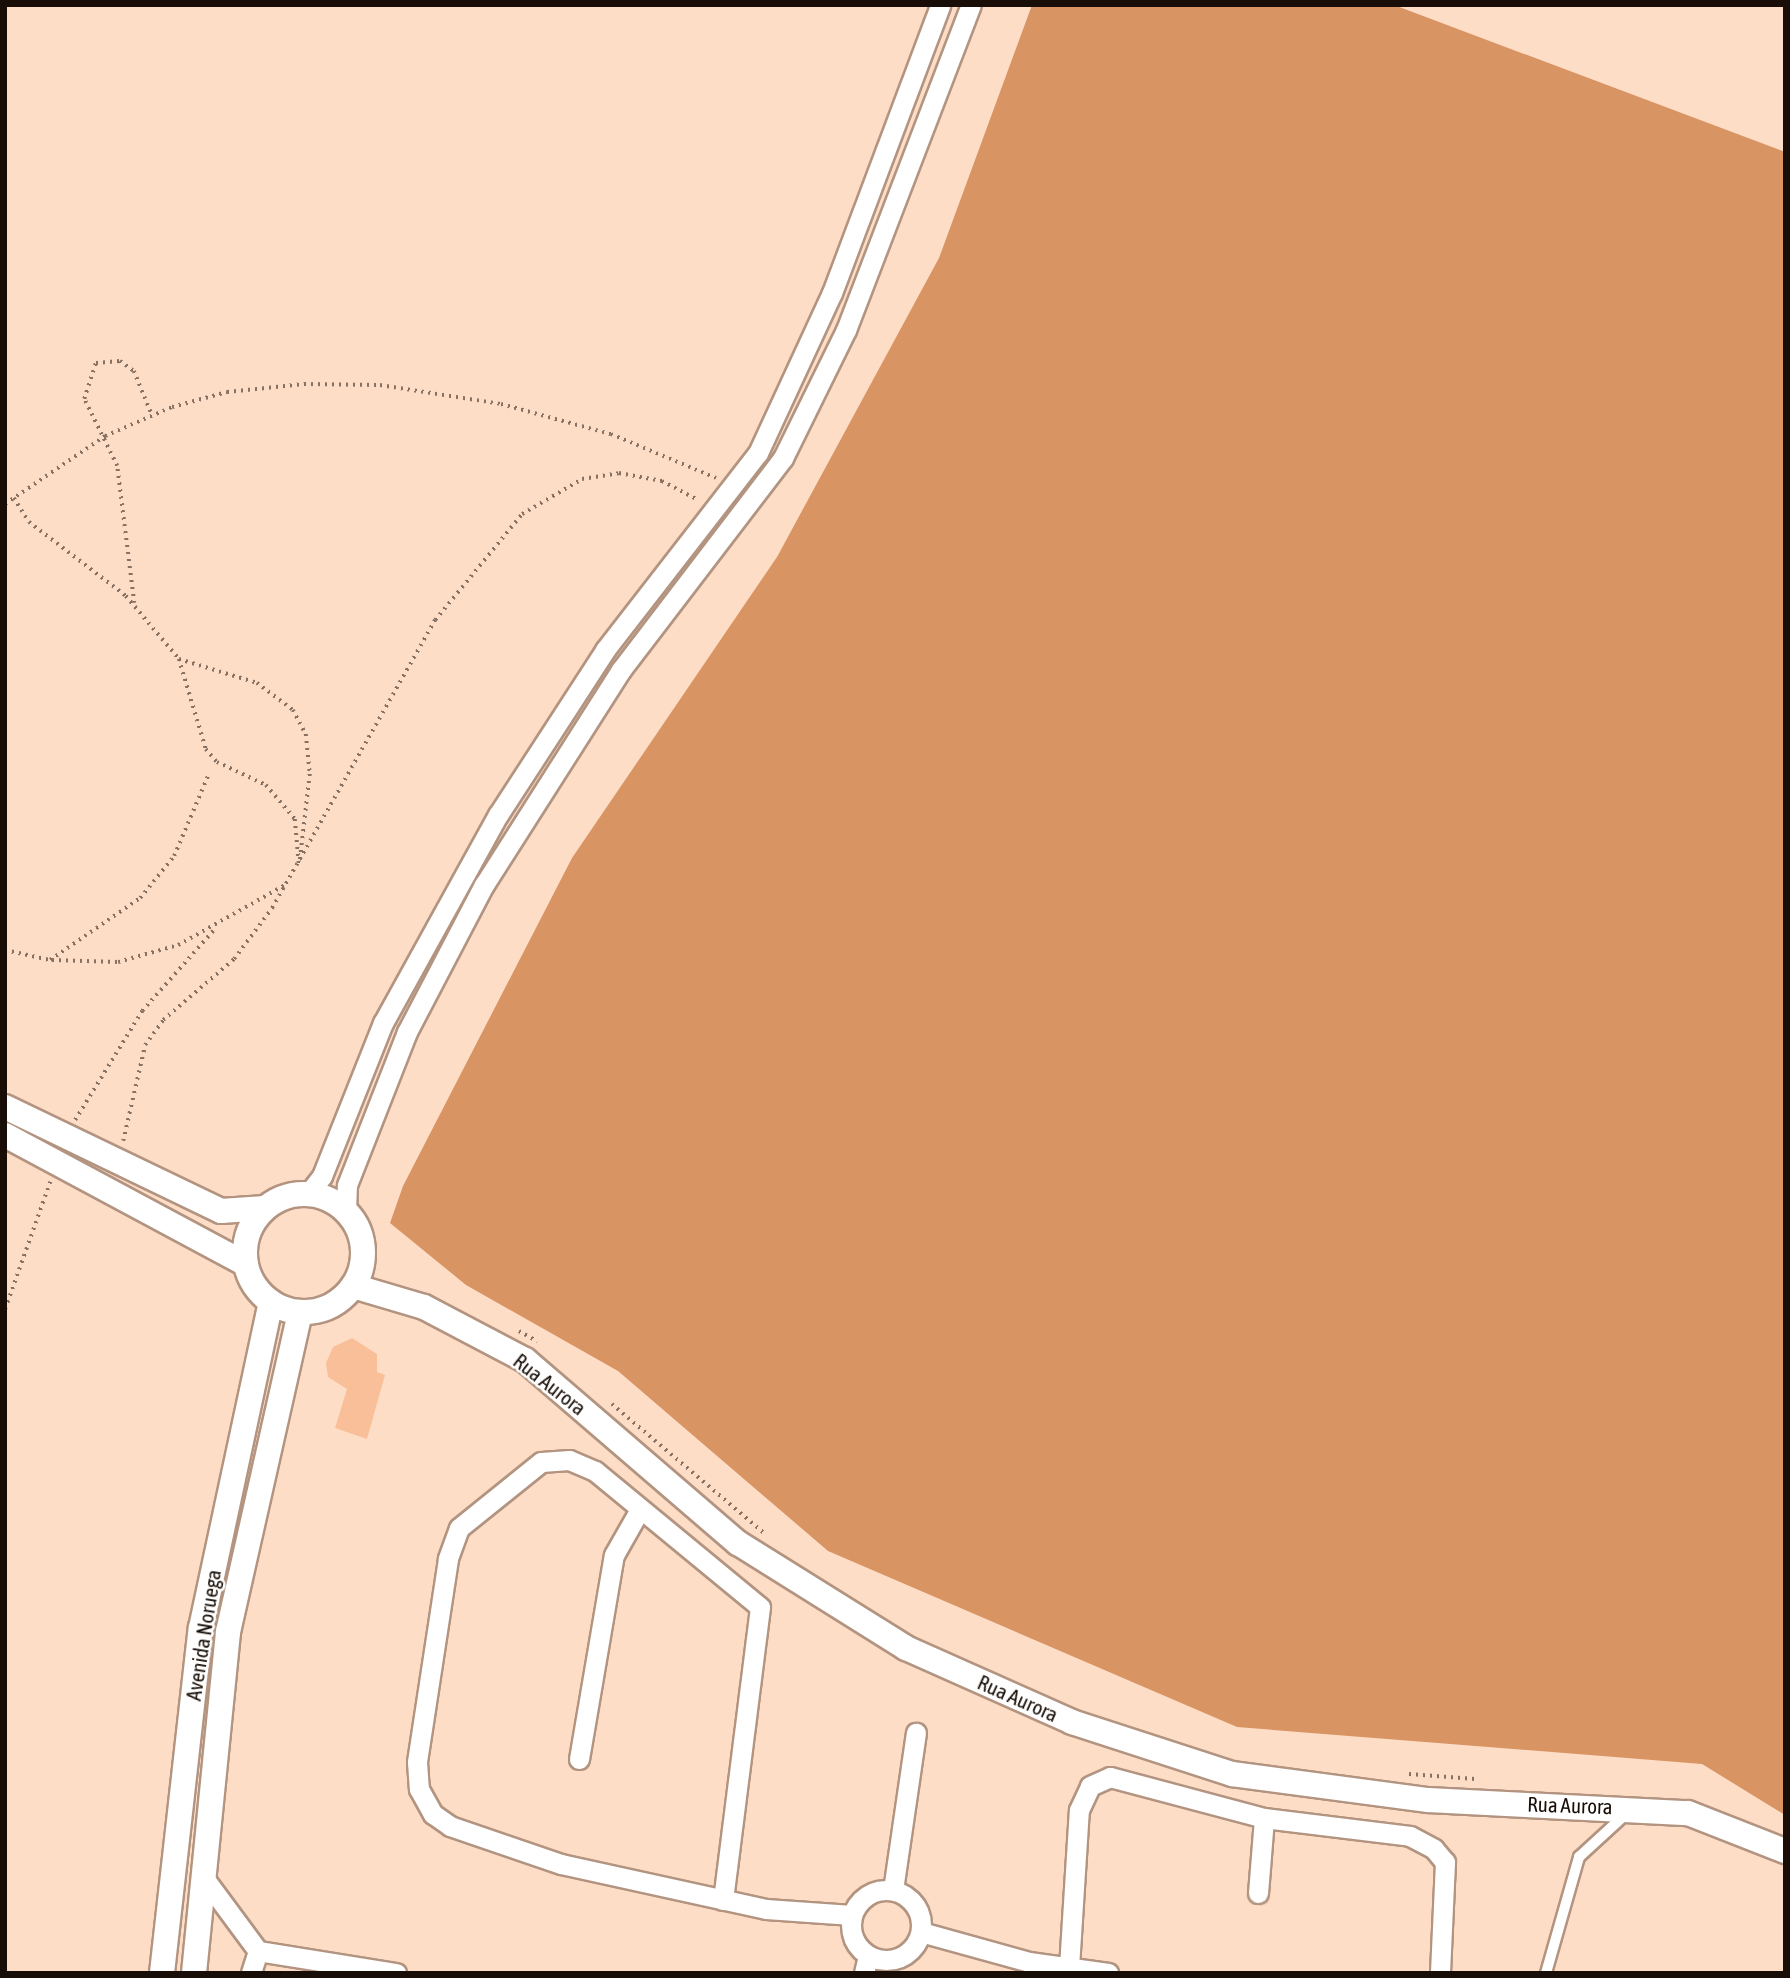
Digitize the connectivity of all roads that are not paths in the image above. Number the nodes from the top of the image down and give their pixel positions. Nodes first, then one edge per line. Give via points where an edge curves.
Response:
1 (940, 5) edge
2 (971, 5) edge
3 (5, 1107) edge
4 (5, 1135) edge
5 (62, 1149) junction
6 (308, 1194) junction
7 (265, 1208) junction
8 (346, 1212) junction
9 (246, 1264) junction
10 (353, 1286) junction
11 (271, 1302) junction
12 (300, 1312) junction
13 (639, 1511) junction
14 (199, 1646) junction
15 (916, 1732) dead end
16 (579, 1759) dead end
17 (211, 1770) junction
18 (1634, 1808) junction
19 (1264, 1818) junction
20 (1785, 1851) edge
21 (201, 1874) junction
22 (172, 1878) junction
23 (893, 1890) junction
24 (1258, 1893) dead end
25 (723, 1899) junction
26 (852, 1915) junction
27 (921, 1931) junction
28 (258, 1951) junction
29 (866, 1964) edge
30 (888, 1967) edge
31 (1069, 1967) junction
32 (162, 1973) edge
33 (179, 1973) edge
34 (194, 1973) edge
35 (251, 1973) edge
36 (396, 1973) edge
37 (1108, 1973) edge
38 (1440, 1973) edge
39 (1546, 1973) edge

1 - 6 street via 796,375 733,487 605,650 484,838 383,1023 322,1176
2 - 8 street via 846,330 783,458 621,670 484,885 407,1032 347,1185
3 - 5 street
4 - 5 street
5 - 7 street via 120,1164 221,1211
5 - 9 street
6 - 7 street
6 - 8 street
7 - 9 street via 248,1234
8 - 10 street via 362,1242
9 - 11 street
10 - 12 street via 330,1306
10 - 18 street, Rua Aurora via 424,1307 525,1360 738,1543 906,1648 1072,1722 1232,1774 1428,1800
11 - 12 street
11 - 14 street, Avenida Noruega
12 - 17 street, Avenida Noruega via 228,1632
13 - 16 street via 614,1555
13 - 25 street via 760,1607
13 - 25 street via 595,1471 569,1460 541,1462 459,1528 446,1572 417,1762 419,1789 433,1814 450,1826 561,1864
14 - 17 street via 217,1648 219,1659 206,1748
14 - 22 street, Avenida Noruega
15 - 23 street
17 - 21 street, Avenida Noruega
18 - 20 street, Rua Aurora via 1688,1813
18 - 39 lane via 1578,1857
19 - 24 street
19 - 31 street via 1110,1777 1090,1786 1079,1810
19 - 38 street via 1410,1836 1434,1849 1445,1862
21 - 28 street
21 - 34 street, Avenida Noruega
22 - 32 street, Avenida Noruega
22 - 33 street via 184,1881 187,1895
23 - 26 street via 864,1898
23 - 27 street via 919,1910
25 - 26 street
26 - 29 street via 853,1938
27 - 30 street via 911,1951
27 - 31 street
28 - 35 street
28 - 36 street
29 - 30 street
31 - 37 street

